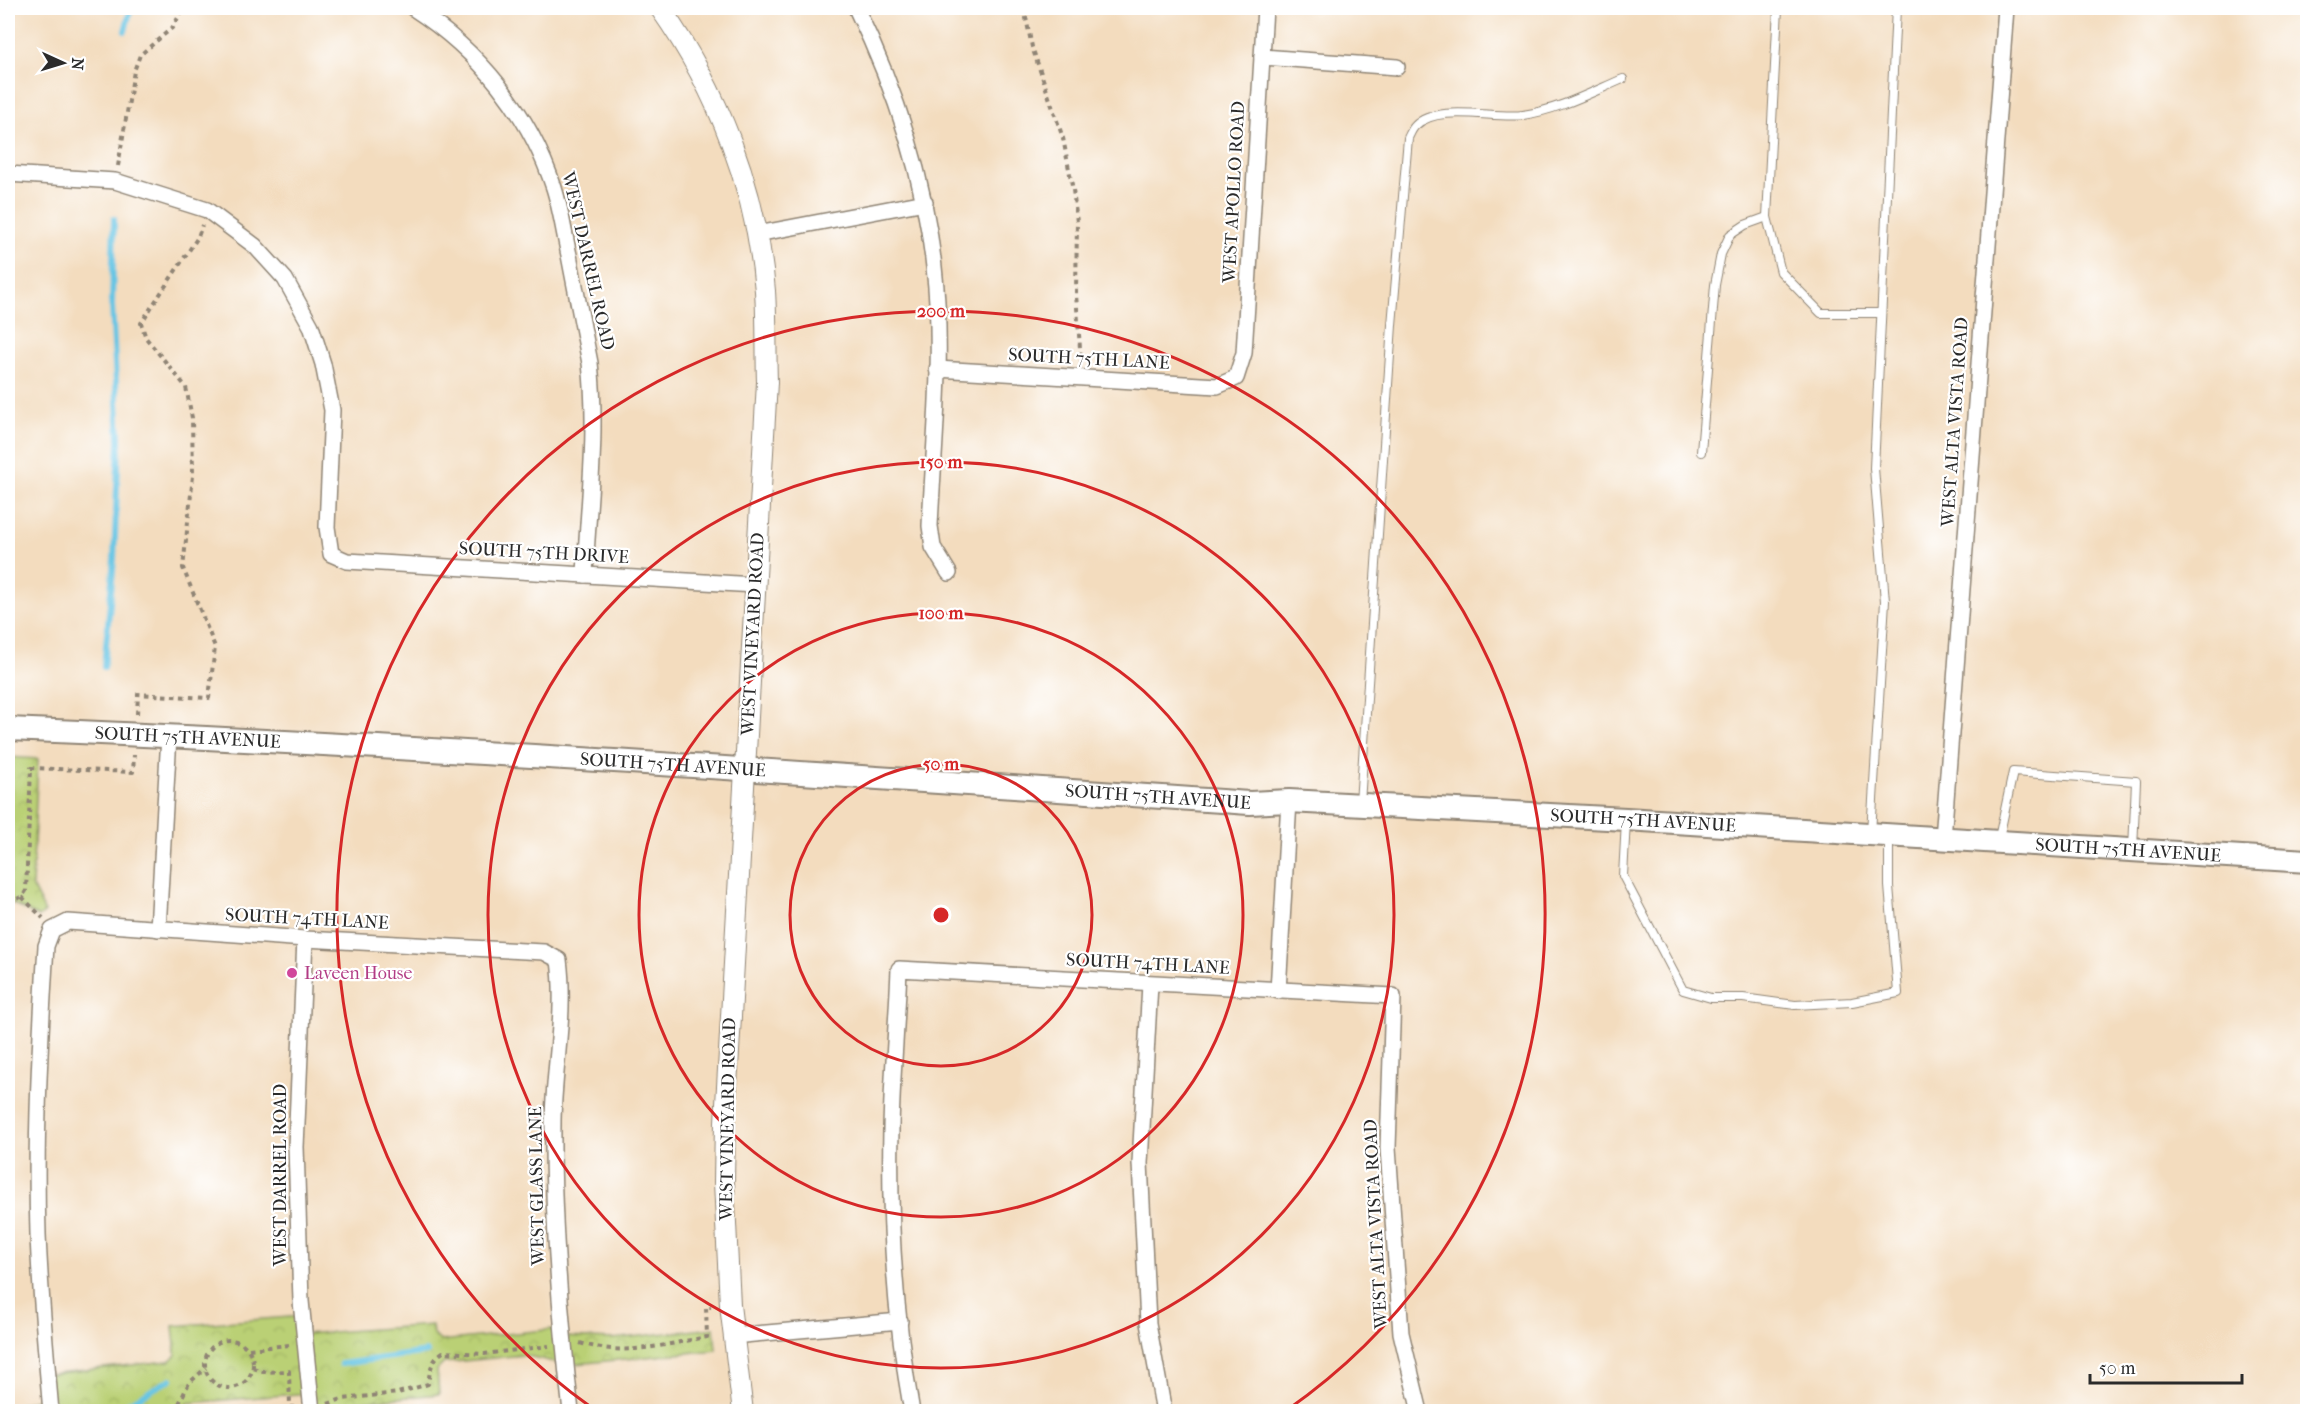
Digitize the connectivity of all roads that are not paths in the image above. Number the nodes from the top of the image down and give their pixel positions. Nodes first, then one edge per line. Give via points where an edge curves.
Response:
1 (413, 8) edge
2 (660, 8) edge
3 (856, 8) edge
4 (1265, 8) edge
5 (1778, 8) edge
6 (1896, 8) edge
7 (2006, 8) edge
8 (1262, 57) junction
9 (1397, 67) dead end
10 (1623, 79) dead end
11 (8, 174) edge
12 (925, 202) junction
13 (1767, 217) junction
14 (757, 234) junction
15 (1881, 313) junction
16 (937, 369) junction
17 (1236, 378) joint
18 (1701, 452) dead end
19 (949, 573) dead end
20 (585, 575) junction
21 (755, 585) junction
22 (8, 729) edge
23 (169, 736) junction
24 (746, 770) junction
25 (1289, 801) junction
26 (1359, 805) junction
27 (1626, 819) junction
28 (1880, 835) junction
29 (1943, 839) junction
30 (1998, 843) junction
31 (2133, 851) junction
32 (2307, 861) edge
33 (158, 929) junction
34 (305, 939) junction
35 (559, 960) joint
36 (1150, 984) junction
37 (1278, 991) junction
38 (1394, 996) joint
39 (900, 1321) junction
40 (734, 1336) junction
41 (312, 1409) edge
42 (51, 1412) edge
43 (572, 1412) edge
44 (743, 1412) edge
45 (912, 1412) edge
46 (1164, 1412) edge
47 (1420, 1412) edge

1 - 20 street, WEST DARREL ROAD via 441,26 494,78 522,117 555,190 593,390
2 - 14 street, WEST VINEYARD ROAD via 679,34 720,114 746,187
3 - 12 street via 894,96
4 - 8 street, WEST APOLLO ROAD
5 - 13 lane
6 - 15 lane
7 - 29 street, WEST ALTA VISTA ROAD
8 - 9 street
8 - 17 street, WEST APOLLO ROAD via 1244,353
10 - 26 lane via 1523,115 1443,114 1426,118 1408,138
11 - 20 street, SOUTH 75TH DRIVE via 115,181 207,210 255,246 285,279 311,326 333,410 327,526 332,555 347,561
12 - 14 street
12 - 16 street via 934,268
13 - 15 lane via 1781,273 1821,313
13 - 18 lane via 1730,235 1721,254
14 - 21 street, WEST VINEYARD ROAD via 765,291 767,382
15 - 28 lane via 1874,468 1885,601
16 - 17 street, SOUTH 75TH LANE via 1217,386
16 - 19 street via 930,526 933,547
20 - 21 street, SOUTH 75TH DRIVE
21 - 24 street, WEST VINEYARD ROAD
22 - 23 main road, SOUTH 75TH AVENUE
23 - 24 main road, SOUTH 75TH AVENUE
23 - 33 street
24 - 25 main road, SOUTH 75TH AVENUE via 1250,803
24 - 40 street, WEST VINEYARD ROAD via 725,1122 724,1182
25 - 26 main road, SOUTH 75TH AVENUE
25 - 37 street
26 - 27 main road, SOUTH 75TH AVENUE
27 - 28 main road, SOUTH 75TH AVENUE
27 - 28 lane via 1623,876 1683,990 1711,998 1795,1005 1852,1002 1898,993 1889,886
28 - 29 main road, SOUTH 75TH AVENUE
29 - 30 main road, SOUTH 75TH AVENUE
30 - 31 main road, SOUTH 75TH AVENUE
30 - 31 lane via 2013,772 2136,781
31 - 32 main road, SOUTH 75TH AVENUE
33 - 34 street, SOUTH 74TH LANE
33 - 42 street, SOUTH 74TH LANE via 68,922 52,930 46,946 39,1057 38,1220
34 - 35 street, SOUTH 74TH LANE via 544,952
34 - 41 street, WEST DARREL ROAD via 296,1148 304,1343
35 - 43 street, WEST GLASS LANE via 562,983 553,1119 558,1285
36 - 37 street, SOUTH 74TH LANE
36 - 39 street, SOUTH 74TH LANE via 899,969 891,1184
36 - 46 street via 1140,1163 1148,1323
37 - 38 street, SOUTH 74TH LANE
38 - 47 street, WEST ALTA VISTA ROAD via 1388,1148 1401,1334
39 - 40 street
39 - 45 street
40 - 44 street, WEST VINEYARD ROAD

